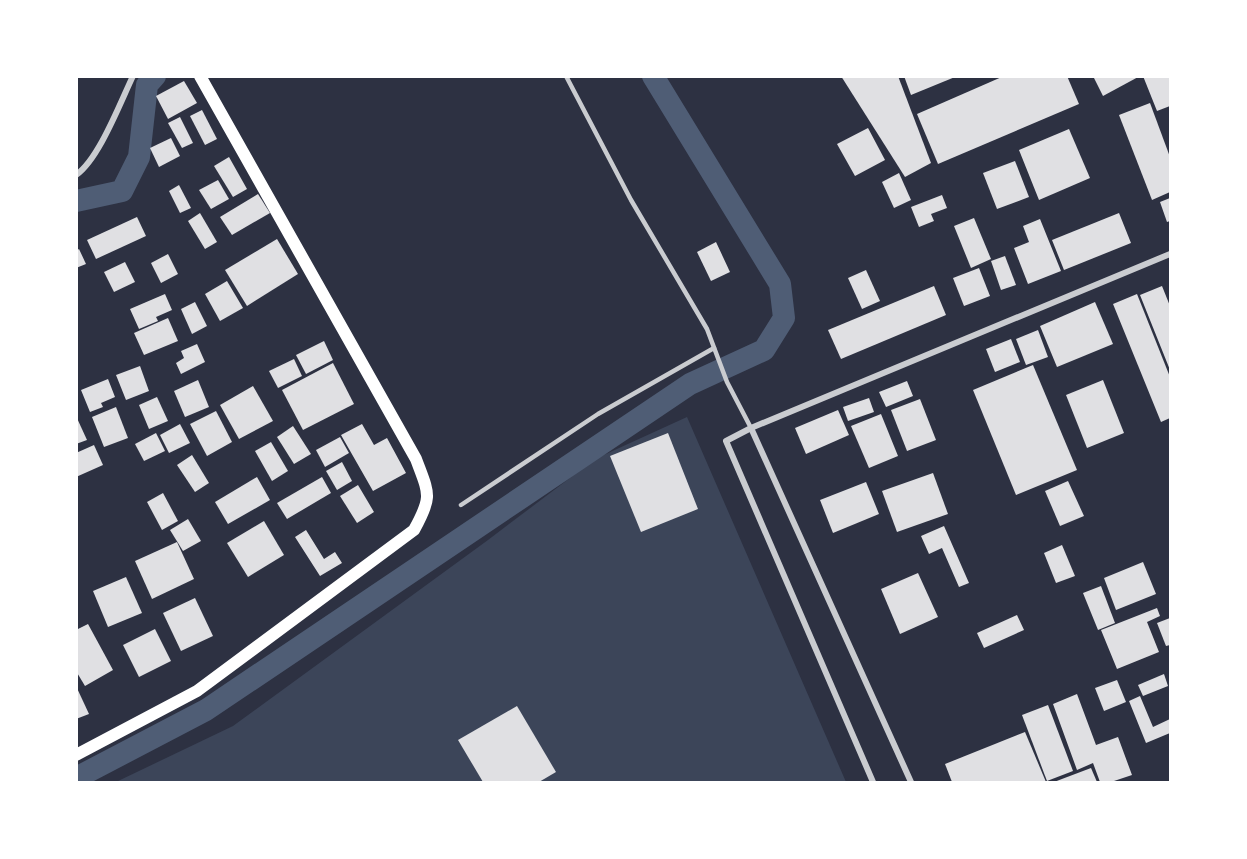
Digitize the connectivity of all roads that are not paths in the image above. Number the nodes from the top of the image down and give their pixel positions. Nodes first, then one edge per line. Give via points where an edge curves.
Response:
1 (133, 76) edge
2 (566, 76) edge
3 (201, 77) edge
4 (76, 175) edge
5 (1170, 254) edge
6 (714, 348) junction
7 (751, 428) junction
8 (461, 505) dead end
9 (76, 755) edge
10 (873, 783) edge
11 (911, 783) edge

1 - 4 street via 86,169
2 - 6 lane
3 - 9 main road via 416,459 428,489 427,507 414,530 197,691
5 - 7 street
6 - 7 lane
6 - 8 lane via 598,414
7 - 10 street via 726,441
7 - 11 street

